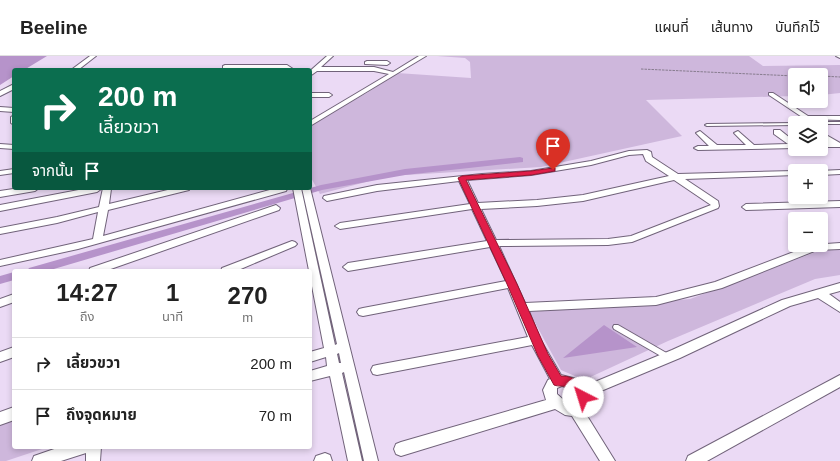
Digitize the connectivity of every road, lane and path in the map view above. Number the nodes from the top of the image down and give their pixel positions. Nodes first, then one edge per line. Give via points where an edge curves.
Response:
1 (93, 56) edge
2 (330, 56) edge
3 (412, 56) edge
4 (837, 56) edge
5 (421, 57) edge
6 (840, 57) edge
7 (387, 63) dead end
8 (321, 64) junction
9 (225, 67) dead end
10 (77, 68) edge
11 (288, 68) edge
12 (641, 69) dead end
13 (384, 71) junction
14 (313, 72) edge
15 (392, 73) junction
16 (788, 76) edge
17 (828, 76) edge
18 (840, 77) edge
19 (369, 80) dead end
20 (12, 87) edge
21 (357, 90) junction
22 (0, 94) edge
23 (771, 94) dead end
24 (312, 95) edge
25 (328, 95) dead end
26 (0, 109) edge
27 (12, 110) edge
28 (312, 116) edge
29 (840, 118) edge
30 (312, 123) edge
31 (828, 123) edge
32 (840, 123) edge
33 (788, 124) edge
34 (707, 125) dead end
35 (777, 132) dead end
36 (700, 133) dead end
37 (738, 133) dead end
38 (828, 139) edge
39 (788, 141) edge
40 (838, 145) edge
41 (0, 146) edge
42 (788, 146) edge
43 (12, 147) edge
44 (752, 147) junction
45 (698, 148) dead end
46 (716, 148) junction
47 (0, 169) edge
48 (12, 170) edge
49 (12, 170) edge
50 (828, 172) edge
51 (840, 172) edge
52 (0, 173) edge
53 (788, 173) edge
54 (828, 174) edge
55 (675, 177) junction
56 (462, 178) junction
57 (840, 180) edge
58 (23, 190) edge
59 (87, 190) edge
60 (108, 190) edge
61 (178, 190) edge
62 (279, 190) edge
63 (0, 194) edge
64 (303, 194) edge
65 (327, 198) dead end
66 (840, 204) edge
67 (475, 206) junction
68 (746, 207) dead end
69 (0, 208) edge
70 (103, 208) junction
71 (276, 208) dead end
72 (340, 226) dead end
73 (0, 231) edge
74 (98, 240) junction
75 (493, 243) junction
76 (292, 244) dead end
77 (840, 246) edge
78 (0, 263) edge
79 (348, 267) dead end
80 (100, 269) edge
81 (231, 269) edge
82 (512, 284) junction
83 (840, 287) edge
84 (819, 293) junction
85 (12, 299) edge
86 (0, 303) edge
87 (522, 307) junction
88 (840, 308) edge
89 (363, 312) dead end
90 (616, 327) dead end
91 (535, 340) junction
92 (344, 347) junction
93 (330, 350) junction
94 (12, 353) edge
95 (312, 356) edge
96 (0, 357) edge
97 (669, 357) junction
98 (349, 366) junction
99 (334, 369) junction
100 (377, 370) dead end
101 (312, 375) edge
102 (558, 381) junction
103 (840, 381) edge
104 (582, 393) junction
105 (555, 403) junction
106 (575, 409) junction
107 (12, 414) edge
108 (0, 419) edge
109 (77, 449) edge
110 (94, 449) edge
111 (401, 449) dead end
112 (39, 461) edge
113 (93, 461) edge
114 (355, 461) edge
115 (371, 461) edge
116 (608, 461) edge
117 (693, 461) edge

1 - 10 street
2 - 8 street
3 - 5 street
3 - 13 street
4 - 6 lane
5 - 15 street
7 - 8 street
8 - 14 street
9 - 11 street
12 - 16 path
13 - 14 street
13 - 15 street
13 - 19 street
15 - 21 street
17 - 18 path
20 - 22 street
21 - 28 street
21 - 30 street
23 - 29 street via 807,118
24 - 25 street
26 - 27 street
31 - 32 lane
33 - 34 lane
35 - 39 street
36 - 46 street
37 - 44 street
38 - 40 street
41 - 43 street
42 - 44 street
44 - 46 street
45 - 46 street
47 - 48 street
49 - 52 street
50 - 51 street
53 - 55 street
54 - 57 street
55 - 56 street via 649,159 646,156 647,152 629,153 591,163 531,173
55 - 67 street via 583,198
55 - 75 street via 712,200 715,206 632,239 608,242
56 - 65 street via 377,188
56 - 67 street
58 - 63 street
59 - 69 street
60 - 70 street
61 - 70 street
62 - 74 street
64 - 92 street
64 - 93 street
66 - 68 street
67 - 72 street
67 - 75 street
70 - 73 street
70 - 74 street
71 - 80 street
74 - 78 street
75 - 79 street
75 - 82 street
76 - 81 street
77 - 87 street via 816,247 800,252 718,286 678,297 656,301
82 - 87 street
82 - 89 street
83 - 84 street
84 - 88 street
84 - 97 street via 786,303
85 - 86 street
87 - 91 street
90 - 97 lane
91 - 100 street
91 - 102 street
92 - 93 street
92 - 98 street
93 - 95 street
93 - 99 street
94 - 96 street
97 - 104 street
98 - 99 street
98 - 115 street
99 - 101 street
99 - 114 street
102 - 104 street via 572,382
102 - 105 street via 550,390
103 - 117 street
104 - 106 street via 581,404
105 - 106 street via 564,409
105 - 111 street
106 - 116 street
107 - 108 street
109 - 112 street
110 - 113 street

